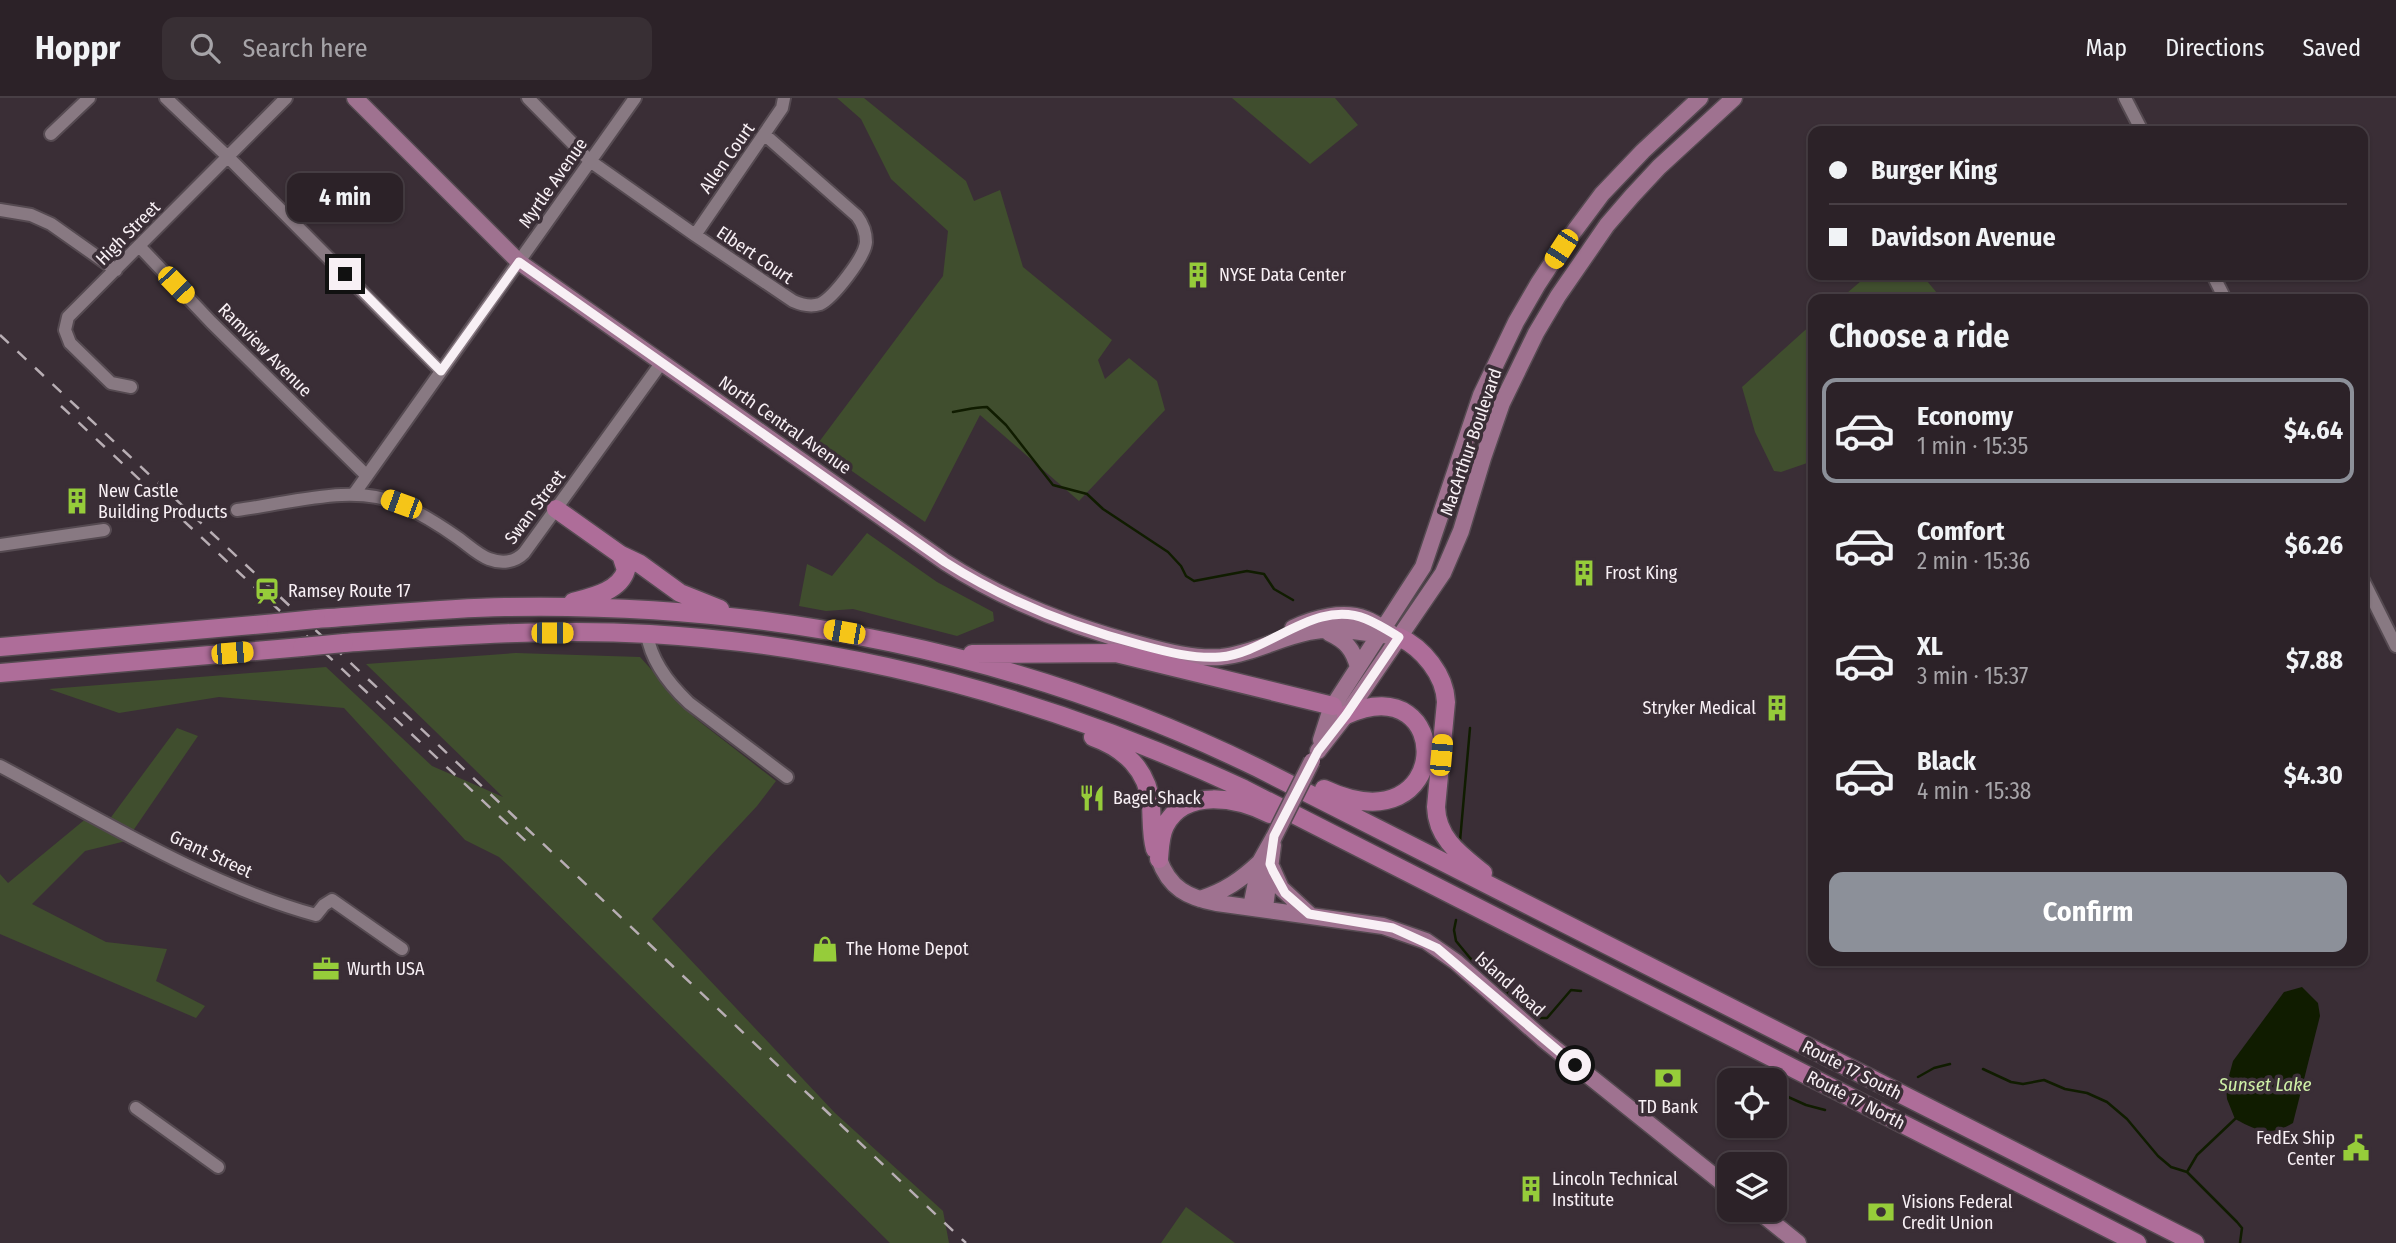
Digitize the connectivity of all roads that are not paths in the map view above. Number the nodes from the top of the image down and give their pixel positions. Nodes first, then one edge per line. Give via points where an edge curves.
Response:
1 (89, 98) edge
2 (166, 98) edge
3 (286, 98) edge
4 (355, 98) edge
5 (528, 98) edge
6 (635, 98) edge
7 (784, 98) edge
8 (1732, 98) edge
9 (2125, 98) edge
10 (1695, 103) edge
11 (2139, 126) edge
12 (51, 134) dead end
13 (765, 135) junction
14 (229, 158) junction
15 (590, 161) junction
16 (1659, 167) junction
17 (0, 210) edge
18 (695, 235) junction
19 (140, 247) junction
20 (519, 262) junction
21 (116, 270) junction
22 (662, 362) junction
23 (441, 371) junction
24 (131, 387) dead end
25 (367, 476) junction
26 (354, 494) junction
27 (556, 509) junction
28 (237, 510) dead end
29 (104, 530) dead end
30 (0, 545) edge
31 (621, 555) junction
32 (2368, 590) edge
33 (553, 607) junction
34 (744, 617) junction
35 (1324, 630) junction
36 (1381, 632) junction
37 (647, 634) junction
38 (1399, 637) junction
39 (0, 641) edge
40 (67, 641) junction
41 (2396, 646) edge
42 (0, 647) edge
43 (1259, 647) junction
44 (944, 654) junction
45 (104, 664) junction
46 (1358, 667) junction
47 (0, 673) edge
48 (0, 685) edge
49 (1340, 711) junction
50 (1073, 718) junction
51 (0, 766) edge
52 (1258, 768) junction
53 (787, 777) dead end
54 (1378, 856) junction
55 (1158, 859) junction
56 (1265, 863) junction
57 (1510, 895) junction
58 (1200, 899) junction
59 (1258, 908) junction
60 (1309, 914) junction
61 (402, 949) dead end
62 (136, 1108) dead end
63 (218, 1167) dead end
64 (1717, 1178) edge
65 (1772, 1222) edge
66 (1798, 1243) edge
67 (2137, 1243) edge
68 (2195, 1243) edge

1 - 12 street
2 - 14 street
3 - 14 street, High Street
4 - 20 main road, North Central Avenue
5 - 15 street, Elbert Court
6 - 15 street, Myrtle Avenue
7 - 13 street, Allen Court
8 - 16 main road, MacArthur Boulevard
9 - 11 street
10 - 16 main road via 1698,124 1659,160
10 - 36 main road, MacArthur Boulevard via 1602,194 1516,322 1476,408 1427,558
13 - 18 street, Allen Court
13 - 18 street, Elbert Court via 857,216 865,232 863,254 830,298 806,306
14 - 19 street, High Street
14 - 23 street
15 - 18 street, Elbert Court
15 - 20 street, Myrtle Avenue
16 - 38 main road, MacArthur Boulevard via 1607,225 1536,333 1503,403 1449,560
17 - 21 street via 51,223
19 - 21 street, High Street
19 - 25 street, Ramview Avenue
20 - 22 main road, North Central Avenue
20 - 23 street, Myrtle Avenue
21 - 24 street, High Street via 68,317 65,330 71,343 111,383
22 - 27 street, Swan Street
22 - 43 main road, North Central Avenue via 945,562 1006,597 1110,636 1180,654 1220,657
23 - 25 street, Myrtle Avenue
25 - 26 street, Myrtle Avenue
26 - 27 street, Swan Street via 401,504 499,562 518,559
26 - 28 street, Swan Street
27 - 31 highway
29 - 30 street
31 - 33 highway via 626,570 618,583 593,597
31 - 34 highway via 680,593
32 - 41 street
33 - 34 highway
33 - 40 highway, bridge via 316,619
34 - 44 highway
35 - 36 main road, North Central Avenue
35 - 43 main road, North Central Avenue
35 - 46 main road via 1348,644
36 - 38 main road, North Central Avenue
36 - 43 main road, North Central Avenue via 1365,618 1326,617
36 - 46 main road, MacArthur Boulevard
37 - 45 highway, bridge via 505,632
37 - 50 highway via 748,643 848,659 978,689
37 - 53 street via 659,666 677,691
38 - 49 main road, MacArthur Boulevard
38 - 57 highway via 1429,661 1445,691 1438,825 1452,847
39 - 40 highway
40 - 42 highway
44 - 49 highway via 1116,653
44 - 52 highway via 1104,702
45 - 47 highway
45 - 48 highway
46 - 49 main road, MacArthur Boulevard
49 - 52 highway via 1386,705 1415,722 1425,740 1425,762 1406,792 1383,801 1360,801
49 - 56 main road, MacArthur Boulevard, bridge via 1274,836
50 - 54 highway via 1193,765
50 - 55 highway via 1076,730 1120,749 1142,775 1150,797
51 - 61 street, Grant Street via 176,859 282,906 316,915 332,900
52 - 57 highway
54 - 55 highway via 1250,805 1208,799 1185,806 1170,818
54 - 67 highway, Route 17 North
55 - 58 main road, Island Road via 1176,888
56 - 58 main road via 1237,884
56 - 59 main road, MacArthur Boulevard
56 - 60 main road via 1281,888
57 - 68 highway, Route 17 South
58 - 59 main road, Island Road
59 - 60 main road, Island Road
60 - 64 main road, Island Road via 1393,928 1437,948
62 - 63 street
65 - 66 main road

